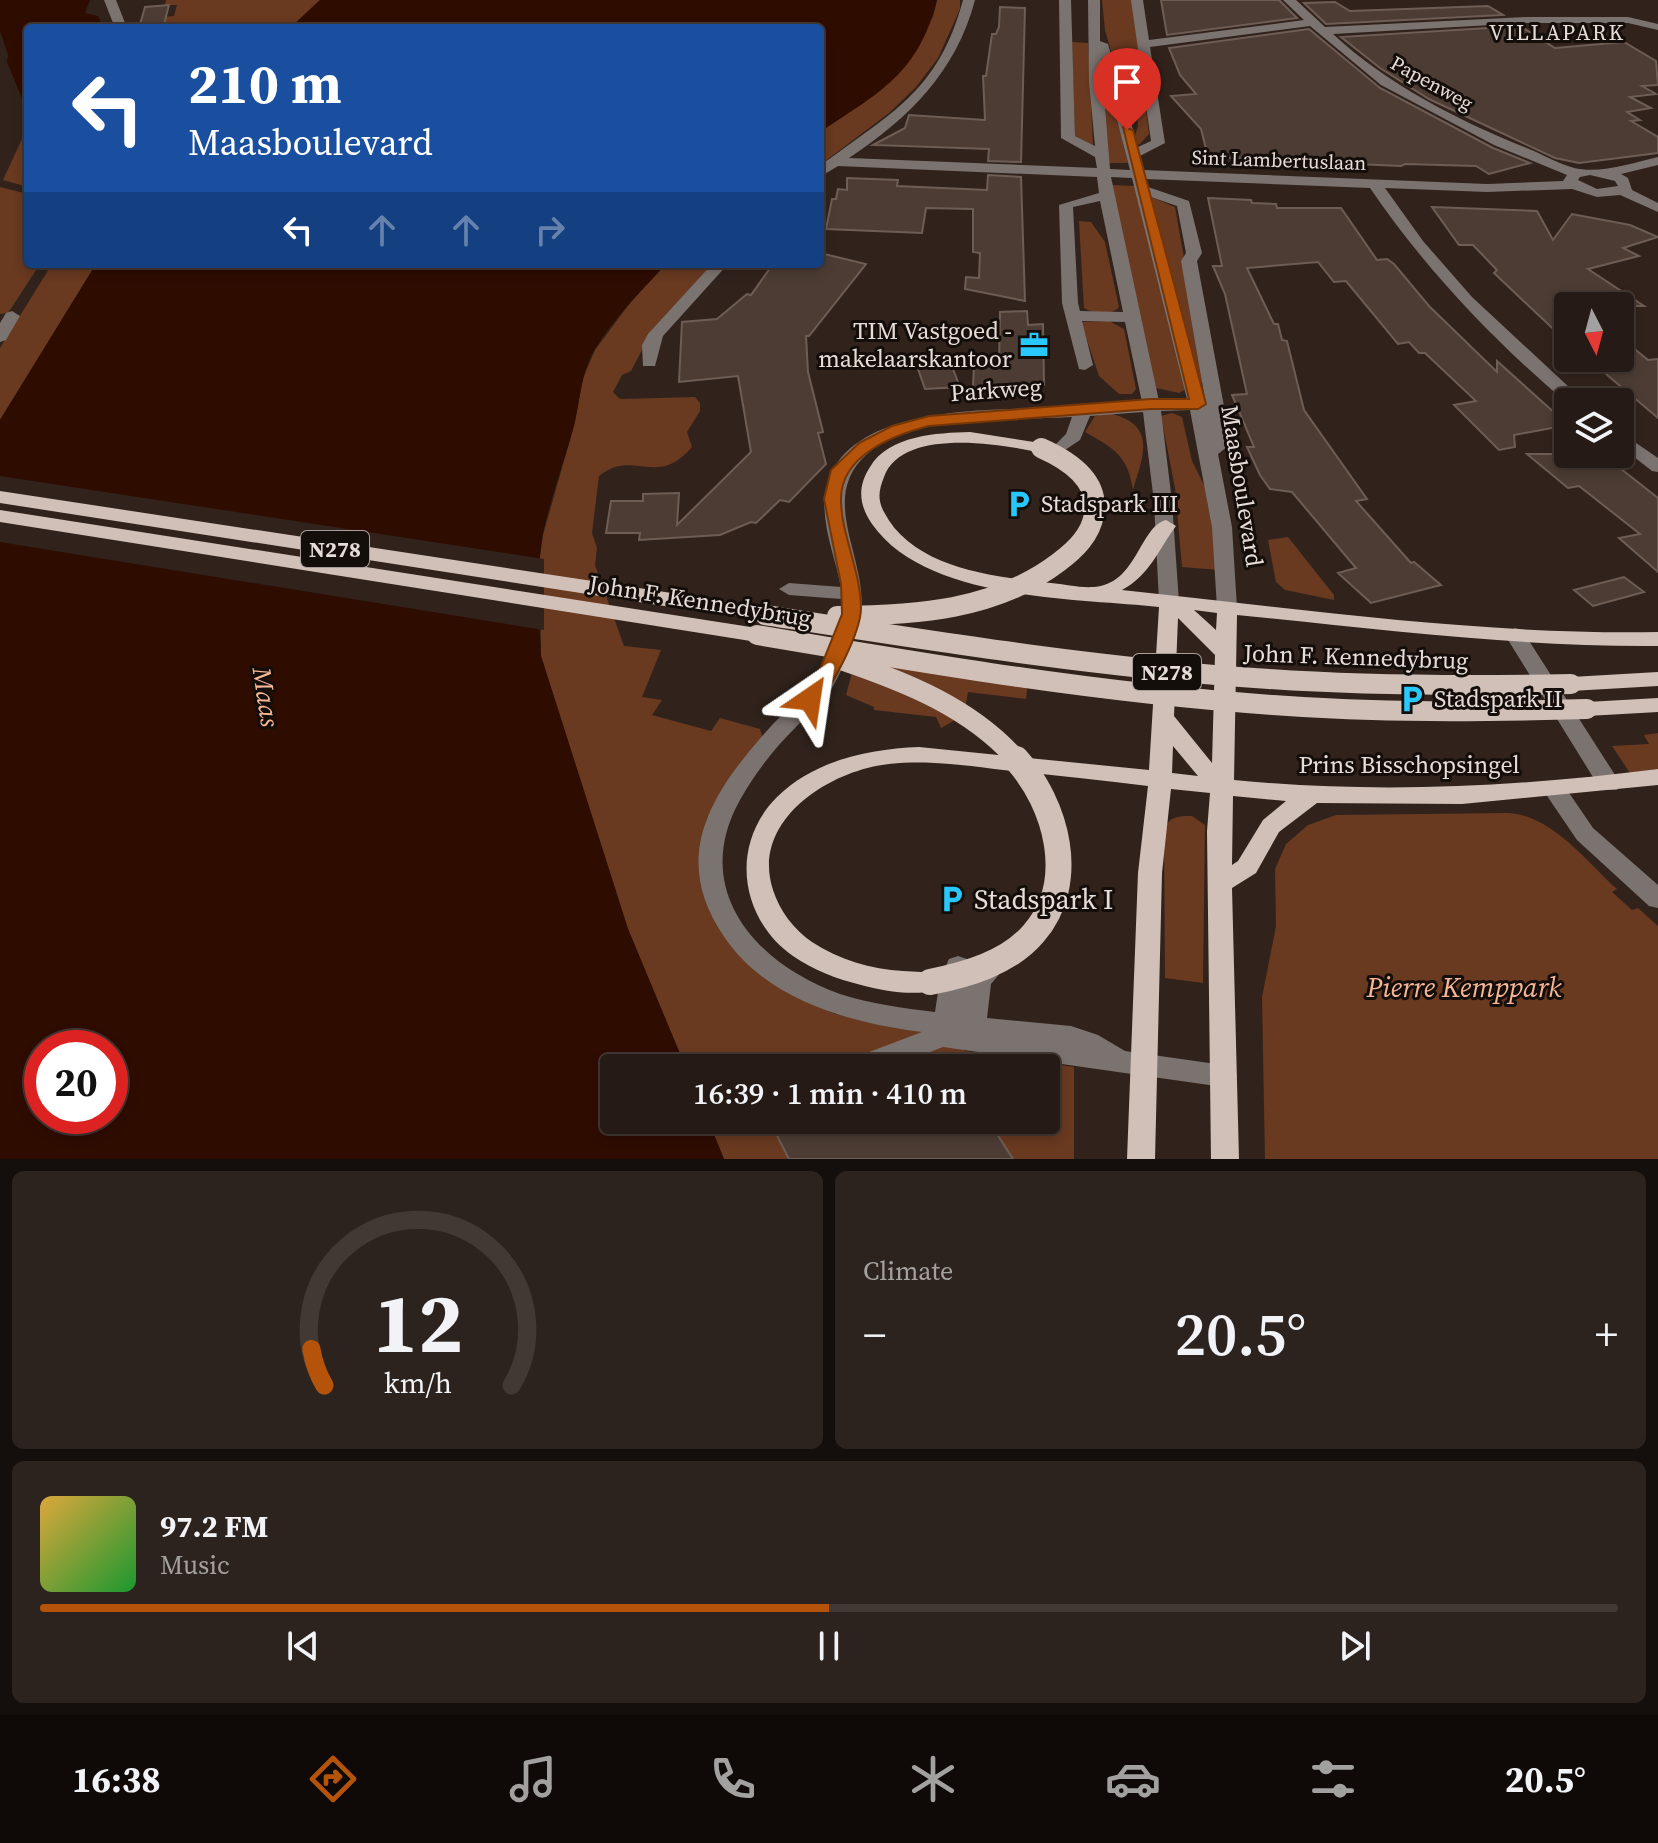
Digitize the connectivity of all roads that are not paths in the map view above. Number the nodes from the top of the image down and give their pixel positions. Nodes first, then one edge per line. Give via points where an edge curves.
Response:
1 (110, 0) edge
2 (969, 0) edge
3 (1065, 0) edge
4 (1094, 0) edge
5 (1137, 0) edge
6 (1289, 0) edge
7 (119, 24) edge
8 (1317, 26) junction
9 (1658, 26) edge
10 (1096, 29) junction
11 (1144, 44) junction
12 (1101, 154) junction
13 (1133, 154) junction
14 (1653, 158) edge
15 (837, 162) junction
16 (824, 170) edge
17 (1104, 173) junction
18 (1608, 173) junction
19 (1575, 179) junction
20 (1140, 182) junction
21 (1375, 184) junction
22 (1622, 191) junction
23 (1106, 195) junction
24 (1658, 208) edge
25 (716, 268) edge
26 (12, 316) dead end
27 (1073, 316) junction
28 (1131, 317) junction
29 (0, 337) edge
30 (649, 362) dead end
31 (1085, 365) dead end
32 (1560, 388) edge
33 (1151, 404) junction
34 (1207, 404) junction
35 (1083, 411) junction
36 (1052, 446) junction
37 (1634, 448) edge
38 (1658, 467) edge
39 (0, 497) edge
40 (0, 516) edge
41 (1166, 526) junction
42 (845, 575) junction
43 (789, 589) dead end
44 (1097, 595) junction
45 (1169, 602) junction
46 (1227, 608) junction
47 (761, 625) junction
48 (1515, 635) junction
49 (1658, 639) edge
50 (1226, 654) junction
51 (1658, 679) edge
52 (1658, 705) edge
53 (1163, 717) junction
54 (1658, 777) edge
55 (1160, 779) junction
56 (1609, 784) junction
57 (1222, 786) junction
58 (1555, 790) junction
59 (1313, 795) junction
60 (1220, 884) junction
61 (1658, 899) edge
62 (960, 963) dead end
63 (988, 972) dead end
64 (959, 1025) junction
65 (895, 1054) edge
66 (1131, 1062) junction
67 (1223, 1076) junction
68 (1141, 1159) edge
69 (1225, 1159) edge

1 - 7 street
2 - 15 street via 958,35 935,75 891,123
3 - 12 street via 1068,138
4 - 10 street, Maasboulevard
5 - 11 street
6 - 8 street, Papenweg
8 - 9 street via 1527,20 1628,20
8 - 11 street
8 - 19 street, Papenweg via 1395,88
10 - 12 street, Maasboulevard
10 - 13 street, Maasboulevard
11 - 13 street via 1158,143
12 - 17 street, Maasboulevard
13 - 20 street, Maasboulevard
14 - 18 street
15 - 16 street
15 - 17 street, Sint Lambertuslaan
17 - 20 street, Sint Lambertuslaan
17 - 23 street, Maasboulevard
18 - 19 street
18 - 22 street via 1626,183
19 - 21 street, Sint Lambertuslaan via 1532,189
19 - 22 street via 1603,193
20 - 21 street, Sint Lambertuslaan
20 - 34 street, Maasboulevard
20 - 34 street via 1184,204 1194,253 1189,261
21 - 32 street via 1449,280
22 - 24 street
23 - 27 street via 1066,205
23 - 28 street, Maasboulevard
25 - 30 street via 656,334
26 - 29 street
27 - 28 street
27 - 31 street
28 - 33 street, Maasboulevard
33 - 34 street, Parkweg
33 - 35 street, Parkweg
33 - 41 street, Maasboulevard
34 - 46 street, Maasboulevard via 1222,444 1209,452 1222,527
35 - 36 street via 1074,436
35 - 42 street, Parkweg via 929,421 874,440 850,459 835,482 833,506
36 - 44 main road via 981,436 917,444 878,470 871,505 897,539 944,569 1011,585
36 - 47 main road, bridge via 1086,478 1095,510 1080,544 1042,576 998,597 925,612
37 - 38 street
39 - 47 main road, John F. Kennedybrug / N278
40 - 47 main road, John F. Kennedybrug / N278
41 - 44 main road via 1138,570
41 - 45 street, Maasboulevard
42 - 43 street
42 - 64 street, Parkweg via 851,614 825,682 736,785 712,831 710,876 728,925 745,947 798,988 881,1017
44 - 45 main road
45 - 46 main road
45 - 50 main road
45 - 53 main road, Maasboulevard
46 - 48 main road
46 - 50 main road, Maasboulevard
47 - 51 main road, John F. Kennedybrug / N278, bridge via 1253,680 1407,687
47 - 52 main road, John F. Kennedybrug / N278, bridge via 1064,685 1242,705 1426,713
47 - 55 main road, Prins Bisschopsingel, bridge via 948,705 1006,747 1028,773 1046,803 1058,858 1056,890 1045,918 1011,953 968,973 930,982 891,981 848,971 817,959 778,926 764,904 756,871 764,835 785,802 808,784 865,761 929,755
48 - 49 main road
48 - 56 street
50 - 57 main road, Maasboulevard
53 - 55 main road, Maasboulevard
53 - 57 main road
54 - 56 main road, Prins Bisschopsingel
55 - 57 main road, Prins Bisschopsingel
55 - 66 main road, Maasboulevard
56 - 58 main road, Prins Bisschopsingel
57 - 59 main road, Prins Bisschopsingel
57 - 60 main road, Maasboulevard
58 - 59 main road, Prins Bisschopsingel
58 - 61 street via 1585,834
59 - 60 main road via 1284,814 1263,837 1247,867
60 - 67 main road, Maasboulevard
62 - 64 street via 953,979
63 - 64 street via 979,980
64 - 66 street, Parkweg via 1080,1039
65 - 66 street via 942,1036
66 - 67 street
66 - 68 main road, Maasboulevard
67 - 69 main road, Maasboulevard

